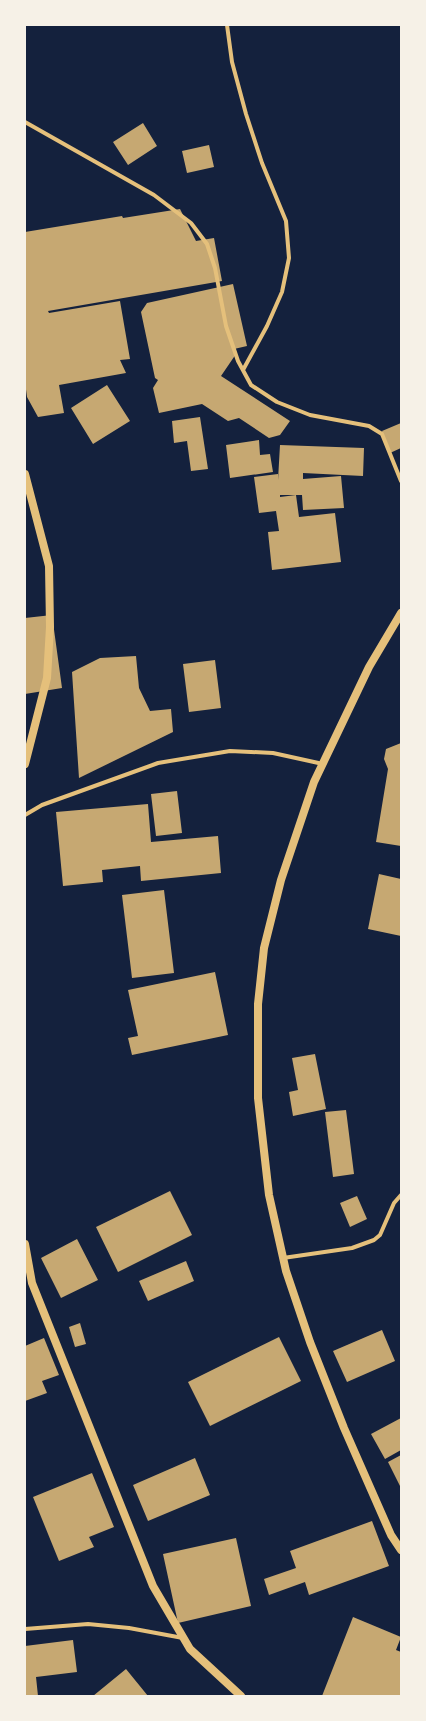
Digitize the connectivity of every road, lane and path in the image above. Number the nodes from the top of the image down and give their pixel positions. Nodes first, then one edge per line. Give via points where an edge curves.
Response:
1 (227, 25) edge
2 (25, 122) edge
3 (243, 370) junction
4 (25, 474) edge
5 (401, 481) edge
6 (401, 613) edge
7 (25, 764) edge
8 (323, 764) junction
9 (25, 815) edge
10 (401, 1195) edge
11 (25, 1244) edge
12 (283, 1258) junction
13 (401, 1550) edge
14 (25, 1629) edge
15 (183, 1638) junction
16 (241, 1696) edge

1 - 3 street via 232,62 246,114 262,164 286,221 290,258 282,292 268,326
2 - 3 street via 154,194 191,223 206,244 215,268 226,326
3 - 5 street via 251,385 277,402 310,415 369,426 382,434
4 - 7 main road via 48,566 50,627 48,678
6 - 8 main road via 369,667
8 - 9 street via 273,753 230,751 158,763 42,804
8 - 12 main road via 314,782 281,880 264,948 258,1004 258,1098 269,1195
10 - 12 street via 394,1203 380,1236 374,1240 352,1248
11 - 15 main road via 32,1282 153,1586
12 - 13 main road via 310,1342 344,1428 391,1535
14 - 15 street via 88,1624 129,1628
15 - 16 main road via 190,1649

